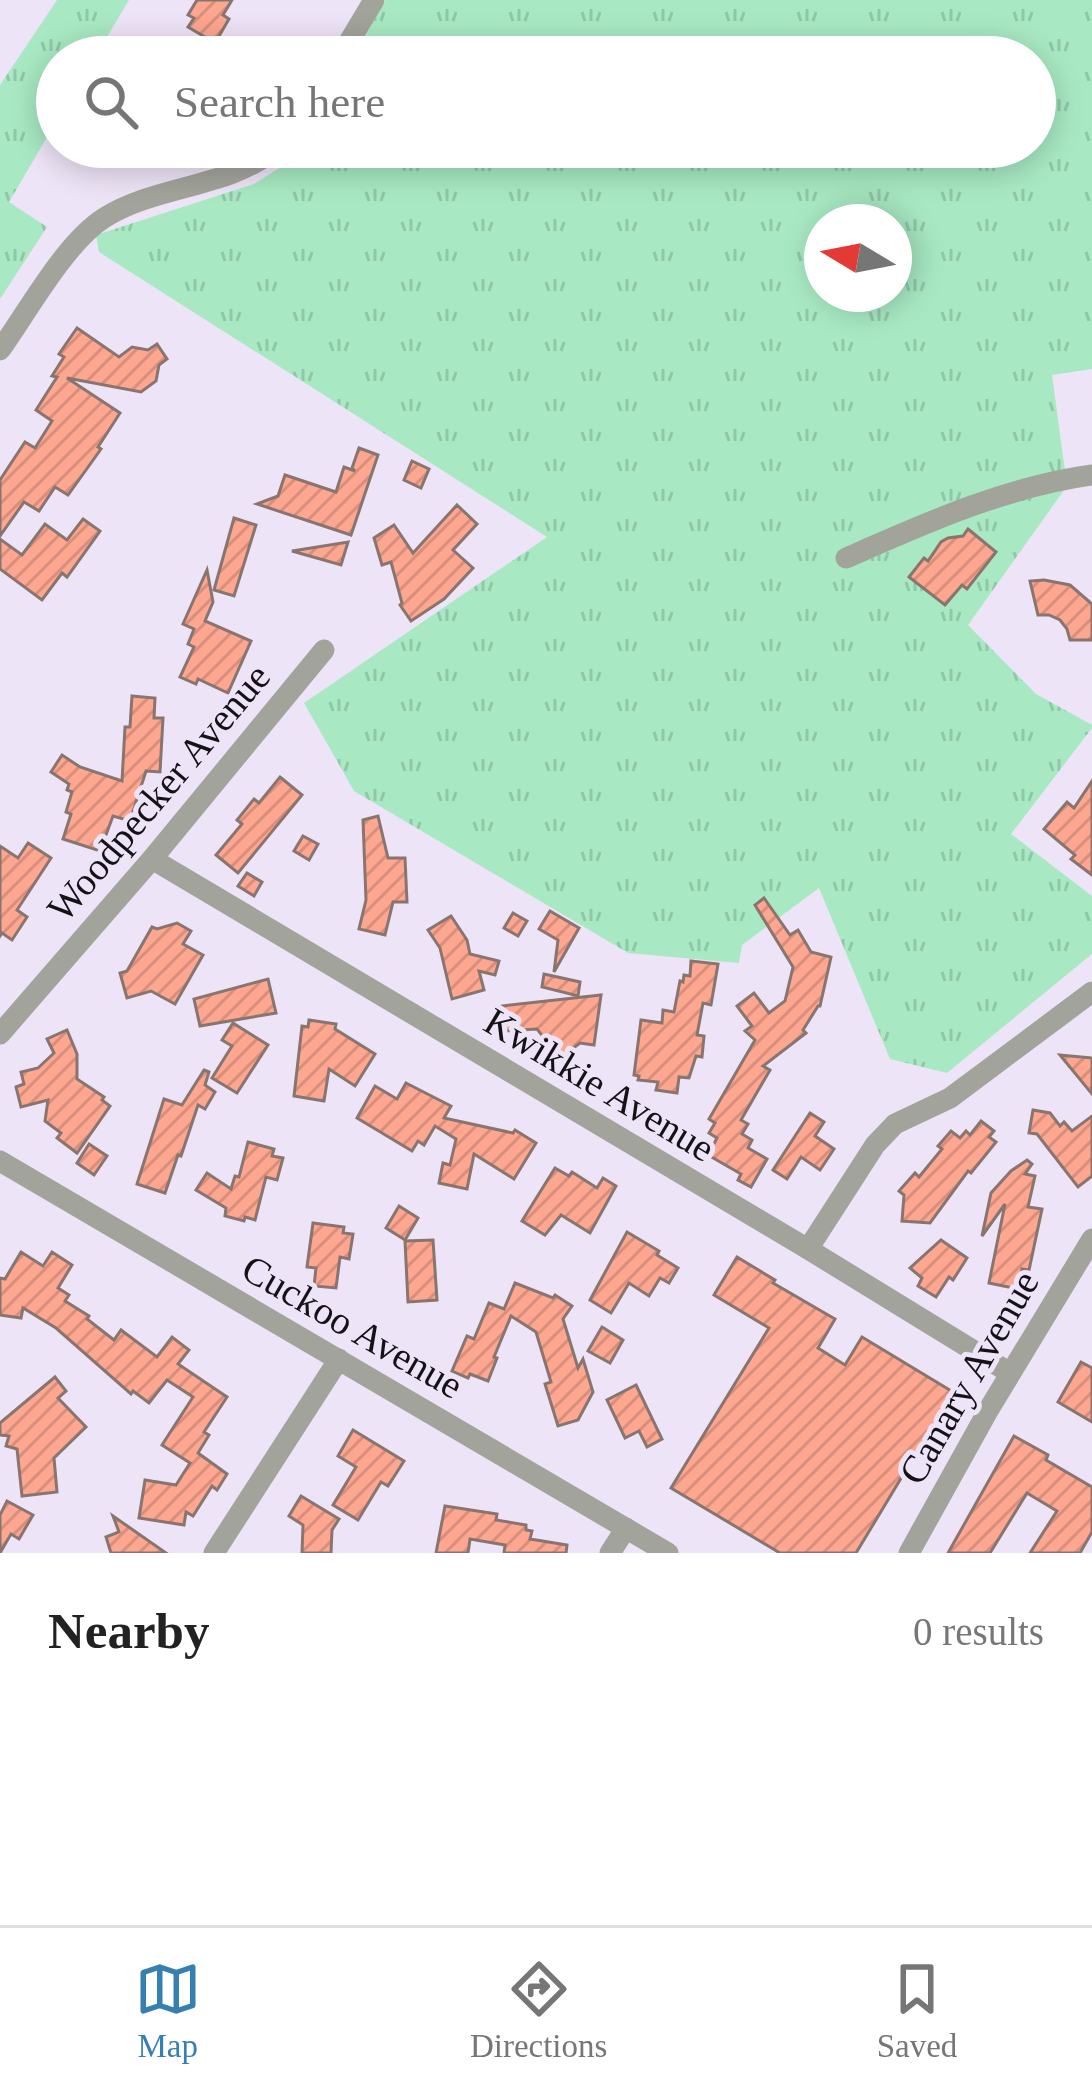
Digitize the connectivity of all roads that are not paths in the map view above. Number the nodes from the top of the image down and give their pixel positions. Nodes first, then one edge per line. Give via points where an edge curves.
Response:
1 (374, 0) edge
2 (353, 36) edge
3 (244, 168) edge
4 (0, 350) edge
5 (1092, 475) edge
6 (846, 558) dead end
7 (324, 650) dead end
8 (152, 859) junction
9 (1092, 992) edge
10 (0, 1034) edge
11 (0, 1161) edge
12 (1092, 1239) edge
13 (808, 1249) junction
14 (339, 1359) junction
15 (1010, 1373) junction
16 (626, 1528) junction
17 (214, 1553) edge
18 (610, 1553) edge
19 (668, 1553) edge
20 (909, 1553) edge

1 - 2 street
3 - 4 street via 136,203 87,230
5 - 6 street via 1007,493
7 - 8 street, Woodpecker Avenue
8 - 10 street, Woodpecker Avenue
8 - 13 street, Kwikkie Avenue
9 - 13 street via 950,1098 895,1124
11 - 14 street, Cuckoo Avenue
12 - 15 street, Canary Avenue
13 - 15 street, Kwikkie Avenue
14 - 16 street, Cuckoo Avenue
14 - 17 street
15 - 20 street, Canary Avenue
16 - 18 street
16 - 19 street, Cuckoo Avenue

